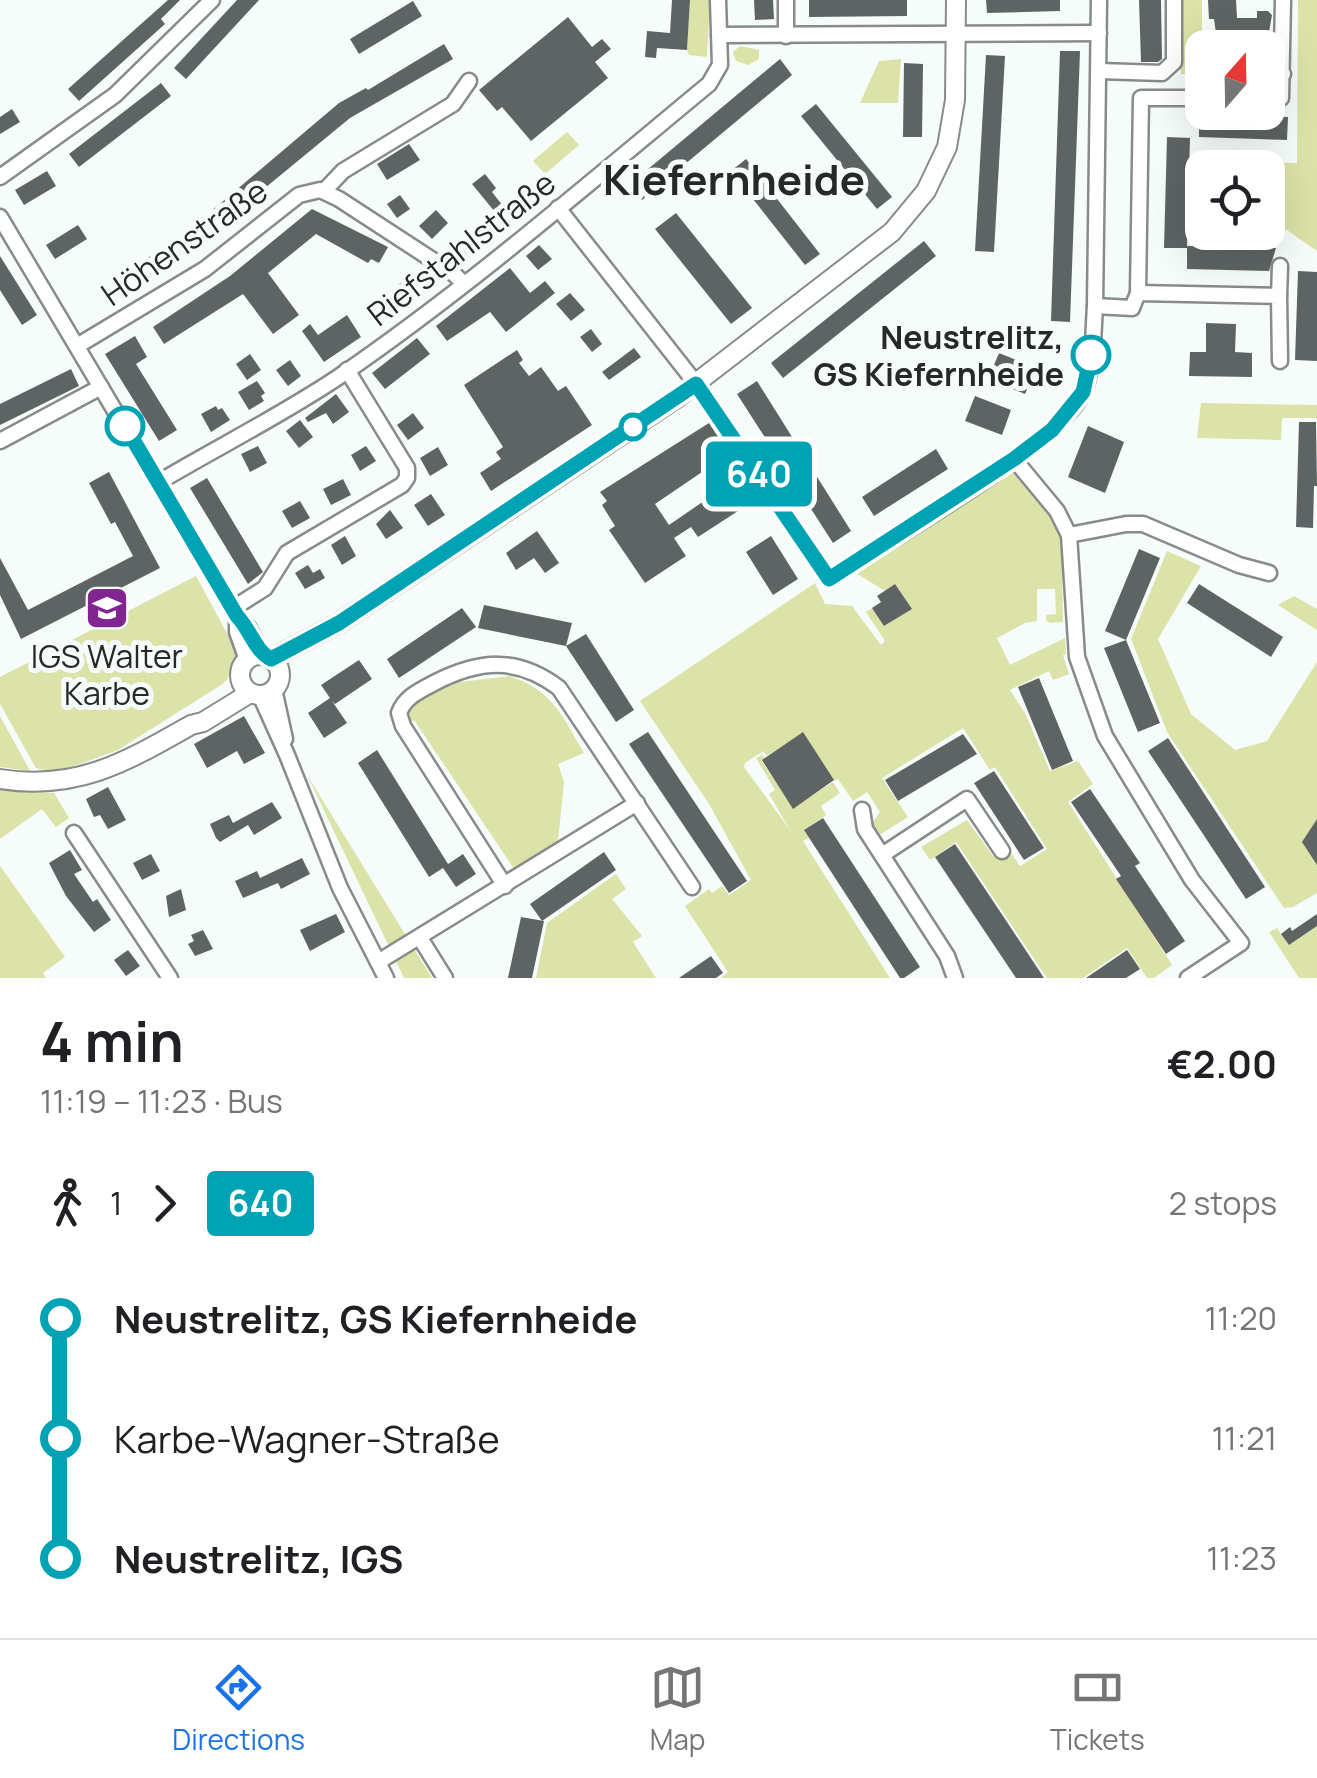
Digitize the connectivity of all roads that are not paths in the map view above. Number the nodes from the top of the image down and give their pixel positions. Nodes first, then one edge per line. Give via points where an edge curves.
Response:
1 (212, 0) edge
2 (718, 0) edge
3 (786, 0) edge
4 (956, 0) edge
5 (1099, 0) edge
6 (1174, 0) edge
7 (1283, 0) edge
8 (1280, 30) edge
9 (957, 33) junction
10 (1099, 33) junction
11 (718, 36) junction
12 (786, 36) junction
13 (1100, 72) junction
14 (469, 81) dead end
15 (1185, 98) edge
16 (0, 176) edge
17 (324, 191) junction
18 (558, 208) junction
19 (0, 216) edge
20 (1280, 266) dead end
21 (463, 283) junction
22 (1138, 293) junction
23 (1279, 296) junction
24 (1095, 306) junction
25 (78, 346) junction
26 (1280, 361) dead end
27 (347, 370) junction
28 (696, 384) junction
29 (102, 386) junction
30 (0, 441) edge
31 (1014, 459) junction
32 (159, 482) junction
33 (1070, 535) junction
34 (1269, 573) dead end
35 (235, 613) junction
36 (261, 676) junction
37 (0, 778) edge
38 (634, 798) junction
39 (862, 810) dead end
40 (74, 833) dead end
41 (1002, 851) dead end
42 (882, 854) junction
43 (505, 886) junction
44 (692, 888) dead end
45 (420, 938) junction
46 (378, 962) junction
47 (170, 978) edge
48 (386, 978) edge
49 (445, 978) edge
50 (954, 978) edge
51 (1188, 978) edge

1 - 16 street via 115,95
2 - 11 street, Riefstahlstraße
3 - 12 street
4 - 9 street
5 - 10 street
6 - 13 street via 1174,62 1162,73
7 - 8 street
9 - 10 street
9 - 12 street
9 - 28 street via 947,147 926,191 892,232
10 - 13 street
11 - 12 street
11 - 18 street, Riefstahlstraße via 714,79
13 - 24 street
14 - 17 street, Höhenstraße via 453,104 343,171
15 - 22 street via 1140,98
17 - 21 street
17 - 25 street, Höhenstraße via 299,195 205,268
18 - 21 street, Riefstahlstraße
18 - 28 street
19 - 25 street
20 - 23 street
21 - 27 street, Riefstahlstraße
22 - 23 street
22 - 24 street via 1132,308
23 - 26 street
24 - 31 street via 1083,392 1064,418
25 - 29 street
27 - 32 street, Riefstahlstraße
27 - 35 street via 407,478 286,552 265,588
28 - 31 street via 829,579
28 - 36 street
29 - 30 street
29 - 32 street
31 - 33 street
32 - 35 street
33 - 34 street via 1143,524
33 - 51 street via 1077,658 1105,736 1192,880 1240,943
35 - 36 street via 248,627
36 - 37 street via 203,722 80,778
36 - 46 street via 340,888
38 - 43 street
38 - 43 street via 559,688 528,668 472,666 405,700 398,713 403,726
38 - 44 street
39 - 42 street via 865,829
40 - 47 street
41 - 42 street via 967,800
42 - 50 street
43 - 45 street
45 - 46 street
45 - 49 street
46 - 48 street

